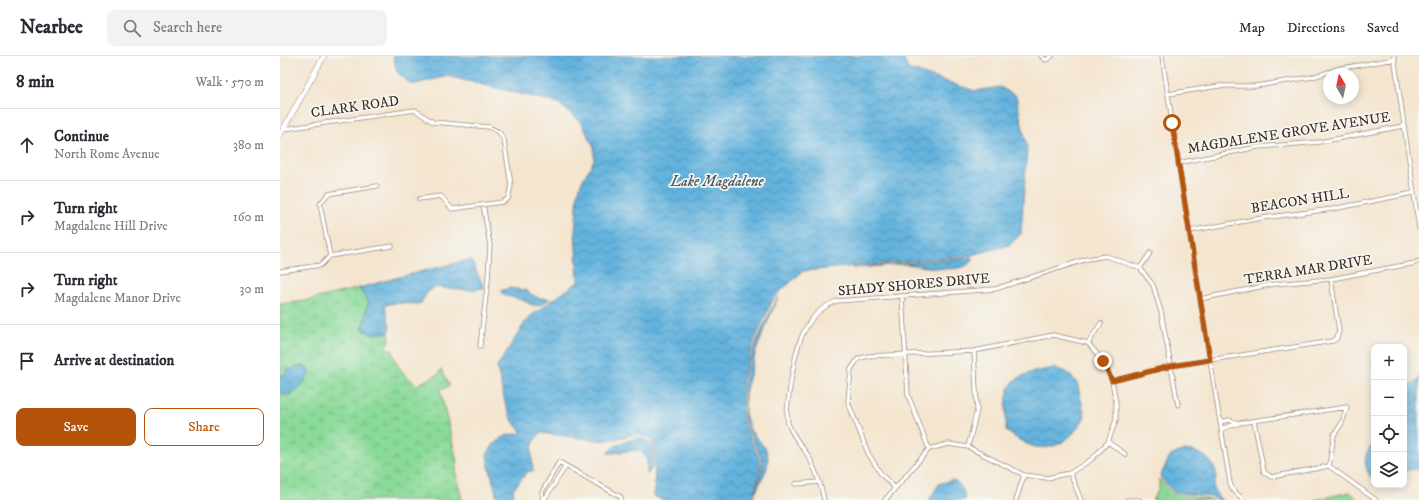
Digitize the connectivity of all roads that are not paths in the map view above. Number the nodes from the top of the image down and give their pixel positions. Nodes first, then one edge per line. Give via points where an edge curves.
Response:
1 (324, 56) edge
2 (1041, 56) edge
3 (1052, 56) edge
4 (1162, 56) edge
5 (1394, 58) edge
6 (1168, 94) junction
7 (1403, 126) junction
8 (284, 128) junction
9 (280, 135) edge
10 (1178, 163) junction
11 (377, 186) dead end
12 (1414, 192) junction
13 (419, 198) dead end
14 (483, 204) junction
15 (1419, 228) edge
16 (1189, 231) junction
17 (392, 246) dead end
18 (1150, 253) dead end
19 (330, 256) junction
20 (1419, 261) edge
21 (1140, 268) junction
22 (280, 271) edge
23 (1331, 279) junction
24 (902, 296) junction
25 (1200, 299) junction
26 (1101, 323) dead end
27 (1088, 343) junction
28 (480, 346) dead end
29 (974, 351) junction
30 (905, 354) junction
31 (1210, 360) junction
32 (1171, 366) junction
33 (1112, 381) junction
34 (1178, 405) dead end
35 (1254, 421) junction
36 (1220, 422) junction
37 (1240, 423) junction
38 (1221, 429) junction
39 (1108, 442) junction
40 (968, 447) junction
41 (929, 449) junction
42 (1125, 454) dead end
43 (566, 466) junction
44 (1329, 466) junction
45 (1070, 473) junction
46 (1024, 475) junction
47 (820, 482) junction
48 (795, 484) dead end
49 (895, 488) junction
50 (544, 500) edge
51 (621, 500) edge
52 (824, 500) edge
53 (885, 500) edge
54 (1016, 500) edge
55 (1081, 500) edge
56 (1127, 500) edge
57 (1140, 500) edge
58 (1244, 500) edge
59 (1376, 500) edge

1 - 8 street
2 - 3 street via 1046,60
4 - 6 street
5 - 6 street via 1312,77 1256,86 1219,86
5 - 7 street
6 - 10 street
7 - 10 street, MAGDALENE GROVE AVENUE via 1320,142 1258,147
7 - 12 street
8 - 9 street
8 - 14 street, CLARK ROAD via 405,110 415,110 433,122 489,127 499,132 504,140 511,192 508,199 502,202
10 - 16 street
11 - 19 street via 328,194 320,204
12 - 15 street
12 - 16 street, BEACON HILL via 1333,209
13 - 14 street, CLARK ROAD via 441,196 452,209
14 - 28 street via 490,245
16 - 25 street
17 - 19 street
18 - 21 street
19 - 22 street via 321,265
20 - 23 street, TERRA MAR DRIVE
21 - 24 street, SHADY SHORES DRIVE via 1106,256 1087,259 995,290
21 - 32 street via 1153,285
23 - 25 street, TERRA MAR DRIVE via 1274,284
23 - 31 street via 1339,331 1337,338 1332,341
24 - 30 street
24 - 47 street, SHADY SHORES DRIVE via 851,299 832,303 816,314 802,337 794,363 787,417 790,428
25 - 31 street
26 - 27 street
27 - 29 street via 1053,335
27 - 33 street via 1103,361
29 - 30 street
29 - 40 street via 977,410
30 - 41 street via 909,400
30 - 49 street via 858,359 851,369 847,398 868,453 881,474
31 - 32 street
31 - 36 street
32 - 33 street
32 - 34 street
33 - 39 street via 1116,420
35 - 37 street
35 - 44 street via 1264,472 1271,476
35 - 44 street via 1347,407 1342,423 1334,435
36 - 37 street via 1229,420
36 - 38 street
37 - 38 street
38 - 58 street via 1230,483 1233,490
39 - 42 street
39 - 45 street via 1092,459
40 - 41 street via 948,444
40 - 46 street
41 - 49 street
43 - 50 street
43 - 50 street via 559,462 542,492
43 - 51 street
44 - 59 street
45 - 46 street via 1047,478
45 - 55 street
46 - 54 street
47 - 48 street
47 - 52 street, SHADY SHORES DRIVE
49 - 53 street
56 - 57 street

